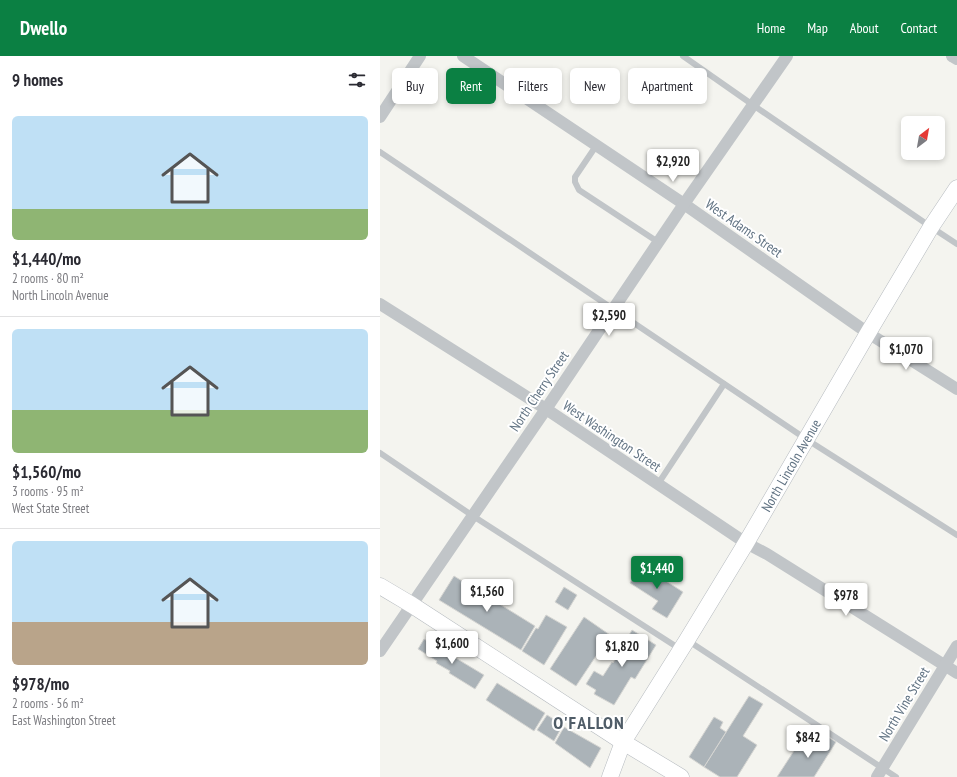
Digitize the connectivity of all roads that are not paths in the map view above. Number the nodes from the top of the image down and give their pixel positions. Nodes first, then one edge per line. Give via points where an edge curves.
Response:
1 (420, 56) edge
2 (463, 56) edge
3 (682, 56) edge
4 (787, 56) edge
5 (952, 56) edge
6 (957, 59) edge
7 (753, 106) junction
8 (380, 117) edge
9 (596, 146) junction
10 (380, 152) edge
11 (957, 188) edge
12 (684, 204) junction
13 (931, 227) junction
14 (658, 242) junction
15 (957, 244) edge
16 (380, 304) edge
17 (613, 309) junction
18 (868, 333) junction
19 (724, 384) junction
20 (957, 389) edge
21 (546, 409) junction
22 (806, 439) junction
23 (380, 453) edge
24 (658, 484) junction
25 (473, 516) junction
26 (957, 534) edge
27 (746, 543) junction
28 (380, 586) edge
29 (412, 605) junction
30 (684, 645) junction
31 (957, 646) edge
32 (380, 651) edge
33 (945, 666) junction
34 (957, 673) edge
35 (623, 742) junction
36 (880, 773) edge
37 (610, 777) edge
38 (681, 777) edge
39 (896, 777) edge

1 - 8 street
2 - 9 street, West Adams Street
3 - 7 lane
4 - 7 street, North Cherry Street
5 - 6 street
7 - 12 street, North Cherry Street
7 - 13 lane
9 - 12 street, West Adams Street
9 - 14 lane via 574,177 579,190
10 - 17 lane
11 - 13 main road, North Lincoln Avenue
12 - 14 street, North Cherry Street
12 - 18 street, West Adams Street
13 - 15 lane
13 - 18 main road, North Lincoln Avenue
14 - 17 street, North Cherry Street
16 - 21 street, West Washington Street
17 - 19 lane
17 - 21 street, North Cherry Street
18 - 20 street, West Adams Street
18 - 22 main road, North Lincoln Avenue
19 - 22 lane
19 - 24 lane
21 - 24 street, West Washington Street
21 - 25 street, North Cherry Street
22 - 26 lane
22 - 27 main road, North Lincoln Avenue
23 - 25 lane
24 - 27 street, West Washington Street
25 - 29 street, North Cherry Street
25 - 30 lane
27 - 30 main road, North Lincoln Avenue
27 - 33 street, West Washington Street
28 - 29 main road
29 - 32 street, North Cherry Street
29 - 35 main road
30 - 35 main road, North Lincoln Avenue
30 - 36 lane
31 - 33 street, North Vine Street
33 - 34 street, West Washington Street
33 - 36 street, North Vine Street
35 - 37 main road, North Lincoln Avenue
35 - 38 main road
36 - 39 lane

